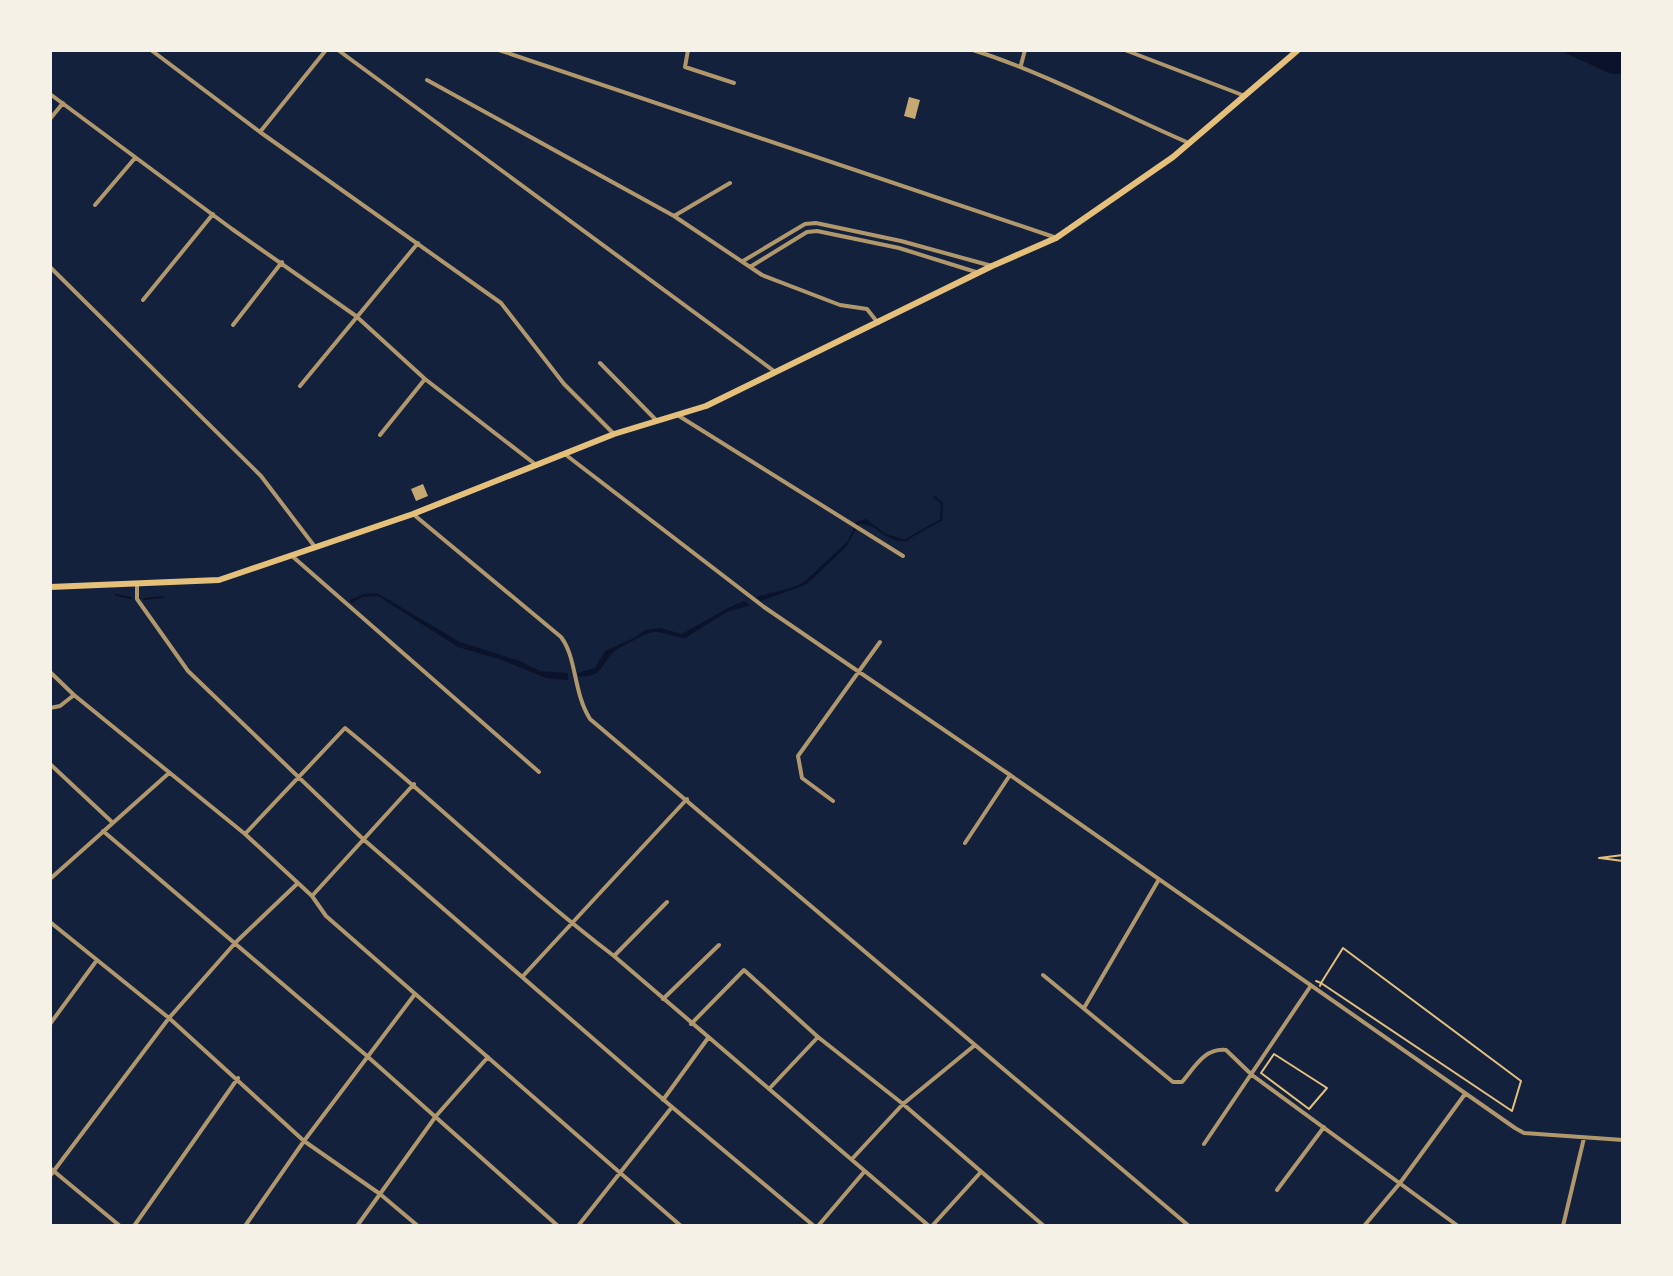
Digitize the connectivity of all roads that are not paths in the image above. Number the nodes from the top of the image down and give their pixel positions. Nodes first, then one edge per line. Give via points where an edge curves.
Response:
1 (151, 50) edge
2 (326, 50) edge
3 (338, 50) edge
4 (499, 50) edge
5 (688, 50) edge
6 (973, 50) edge
7 (1025, 50) edge
8 (1125, 50) edge
9 (1298, 50) edge
10 (1021, 65) junction
11 (427, 80) dead end
12 (734, 83) dead end
13 (50, 94) edge
14 (1245, 96) junction
15 (63, 103) junction
16 (50, 119) edge
17 (260, 132) junction
18 (1189, 143) junction
19 (135, 157) junction
20 (730, 183) dead end
21 (95, 205) dead end
22 (213, 214) junction
23 (674, 216) junction
24 (805, 224) junction
25 (807, 232) junction
26 (1056, 238) junction
27 (418, 243) junction
28 (743, 261) junction
29 (282, 262) junction
30 (992, 266) junction
31 (50, 267) edge
32 (750, 267) junction
33 (978, 273) junction
34 (143, 300) dead end
35 (356, 316) junction
36 (878, 324) junction
37 (233, 325) dead end
38 (600, 363) dead end
39 (776, 373) junction
40 (425, 379) junction
41 (300, 386) dead end
42 (679, 416) junction
43 (657, 422) junction
44 (614, 434) junction
45 (380, 435) dead end
46 (565, 454) junction
47 (535, 464) junction
48 (413, 514) junction
49 (315, 547) junction
50 (292, 556) junction
51 (903, 556) dead end
52 (137, 584) junction
53 (50, 587) edge
54 (880, 642) dead end
55 (858, 671) junction
56 (50, 672) edge
57 (74, 695) junction
58 (50, 708) edge
59 (50, 764) edge
60 (539, 772) dead end
61 (169, 773) junction
62 (298, 775) junction
63 (1010, 775) junction
64 (414, 784) junction
65 (687, 799) junction
66 (833, 801) dead end
67 (112, 822) junction
68 (103, 831) junction
69 (245, 834) junction
70 (363, 839) junction
71 (965, 843) dead end
72 (50, 879) edge
73 (1158, 881) junction
74 (298, 883) junction
75 (312, 896) junction
76 (667, 902) dead end
77 (50, 922) edge
78 (570, 923) junction
79 (236, 942) junction
80 (719, 945) dead end
81 (614, 956) junction
82 (97, 960) junction
83 (1043, 975) dead end
84 (523, 976) junction
85 (1311, 987) junction
86 (415, 994) junction
87 (663, 999) junction
88 (1084, 1008) junction
89 (169, 1018) junction
90 (50, 1024) edge
91 (691, 1024) junction
92 (818, 1037) junction
93 (708, 1038) junction
94 (975, 1045) junction
95 (367, 1056) junction
96 (488, 1057) junction
97 (1252, 1075) junction
98 (238, 1078) junction
99 (769, 1089) junction
100 (1465, 1094) junction
101 (663, 1100) junction
102 (903, 1104) junction
103 (672, 1107) junction
104 (436, 1116) junction
105 (1324, 1127) junction
106 (1584, 1138) junction
107 (1623, 1140) edge
108 (304, 1141) junction
109 (1204, 1144) dead end
110 (852, 1159) junction
111 (52, 1169) edge
112 (864, 1172) junction
113 (620, 1173) junction
114 (980, 1173) junction
115 (50, 1176) edge
116 (1400, 1183) junction
117 (1277, 1190) dead end
118 (380, 1194) junction
119 (120, 1226) edge
120 (134, 1226) edge
121 (245, 1226) edge
122 (357, 1226) edge
123 (418, 1226) edge
124 (558, 1226) edge
125 (578, 1226) edge
126 (681, 1226) edge
127 (816, 1226) edge
128 (930, 1226) edge
129 (1044, 1226) edge
130 (1189, 1226) edge
131 (1364, 1226) edge
132 (1458, 1226) edge
133 (1563, 1226) edge

1 - 17 street
2 - 17 street
3 - 39 street
4 - 26 street
5 - 12 street via 685,67
6 - 10 street
7 - 10 street
8 - 14 street
9 - 14 main road
10 - 18 street
11 - 23 street
13 - 15 street
14 - 18 main road
15 - 16 street
15 - 19 street
17 - 27 street
18 - 26 main road
19 - 21 street
19 - 22 street
20 - 23 street
22 - 29 street
22 - 34 street
23 - 28 street
24 - 25 street
24 - 28 street
24 - 30 street via 886,238
25 - 32 street
25 - 33 street via 899,248
26 - 30 main road
27 - 35 street
27 - 44 street via 501,303 564,384
28 - 32 street
29 - 35 street
29 - 37 street
30 - 33 main road
31 - 49 street via 261,476
32 - 36 street via 827,301 867,309
33 - 36 main road
35 - 40 street
35 - 41 street
36 - 39 main road
38 - 43 street
39 - 42 main road
40 - 45 street
40 - 47 street
42 - 43 main road
42 - 51 street
43 - 44 main road
44 - 46 main road
46 - 47 main road
46 - 55 street via 764,607
47 - 48 main road
48 - 49 main road
48 - 65 street via 561,637 580,703 590,719
49 - 50 main road
50 - 52 main road via 219,580
50 - 60 street
52 - 53 main road
52 - 62 street via 137,599 188,671
54 - 55 street
55 - 63 street
55 - 66 street via 798,756 802,778
56 - 57 street
57 - 58 street
57 - 61 street
59 - 67 street
61 - 67 street
61 - 69 street
62 - 64 street via 345,728
62 - 69 street
62 - 70 street
63 - 71 street
63 - 73 street
64 - 70 street
64 - 78 street
65 - 78 street
65 - 94 street
67 - 68 street
68 - 72 street
68 - 79 street
69 - 74 street
70 - 75 street
70 - 84 street
73 - 85 street
73 - 88 street
74 - 75 street
74 - 79 street
75 - 86 street via 326,916
76 - 81 street
77 - 82 street
78 - 81 street
78 - 84 street
79 - 89 street
79 - 95 street
80 - 87 street
81 - 87 street
82 - 89 street
82 - 90 street
83 - 88 street
84 - 101 street
85 - 97 street
85 - 100 street
86 - 95 street
86 - 96 street
87 - 91 street
88 - 97 street via 1173,1082 1182,1082 1216,1049 1226,1050
89 - 98 street
89 - 111 street
91 - 92 street via 744,970
91 - 93 street
92 - 99 street
92 - 102 street
93 - 99 street
93 - 101 street
94 - 102 street
94 - 130 street
95 - 104 street
95 - 108 street
96 - 104 street
96 - 113 street
97 - 105 street
97 - 109 street
98 - 108 street
98 - 120 street
99 - 110 street
100 - 106 street via 1524,1133
100 - 116 street
101 - 103 street
102 - 110 street
102 - 114 street
103 - 113 street
103 - 127 street
104 - 118 street
104 - 124 street
105 - 116 street
105 - 117 street
106 - 107 street
106 - 133 street
108 - 118 street
108 - 121 street
110 - 112 street
111 - 115 street
111 - 119 street
112 - 127 street
112 - 128 street
113 - 125 street
113 - 126 street
114 - 128 street
114 - 129 street
116 - 131 street
116 - 132 street
118 - 122 street
118 - 123 street

